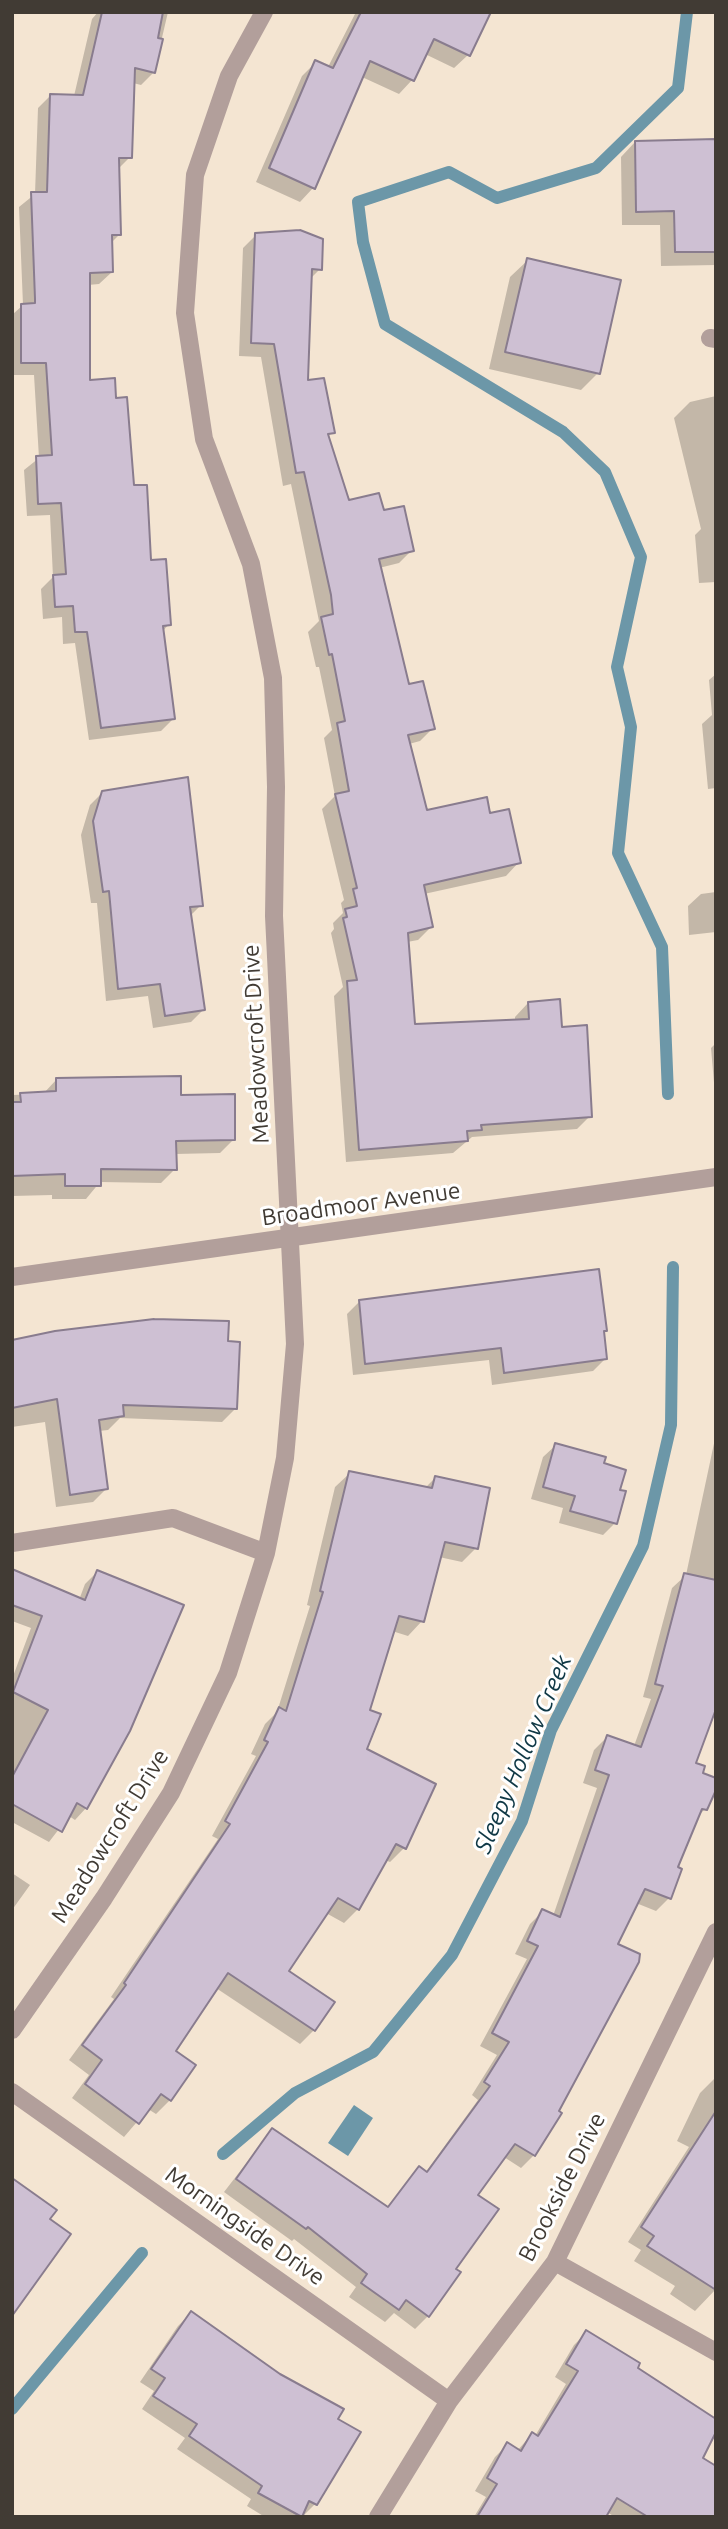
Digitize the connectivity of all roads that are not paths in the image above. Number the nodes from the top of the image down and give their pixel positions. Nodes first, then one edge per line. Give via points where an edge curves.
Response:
1 (264, 12) edge
2 (716, 1177) edge
3 (290, 1239) junction
4 (12, 1278) edge
5 (12, 1543) edge
6 (266, 1553) junction
7 (716, 1932) edge
8 (12, 2030) edge
9 (12, 2092) edge
10 (555, 2262) junction
11 (716, 2352) edge
12 (449, 2401) junction
13 (378, 2517) edge

1 - 3 street, Meadowcroft Drive via 229,76 195,174 185,313 204,439 251,564 273,678 274,916
2 - 3 street, Broadmoor Avenue
3 - 4 street, Broadmoor Avenue
3 - 6 street, Meadowcroft Drive via 295,1344 285,1458
5 - 6 street via 173,1518
6 - 8 street, Meadowcroft Drive via 228,1672 171,1793
7 - 10 street, Brookside Drive
9 - 12 street, Morningside Drive
10 - 11 street
10 - 12 street, Brookside Drive
12 - 13 street, Brookside Drive

